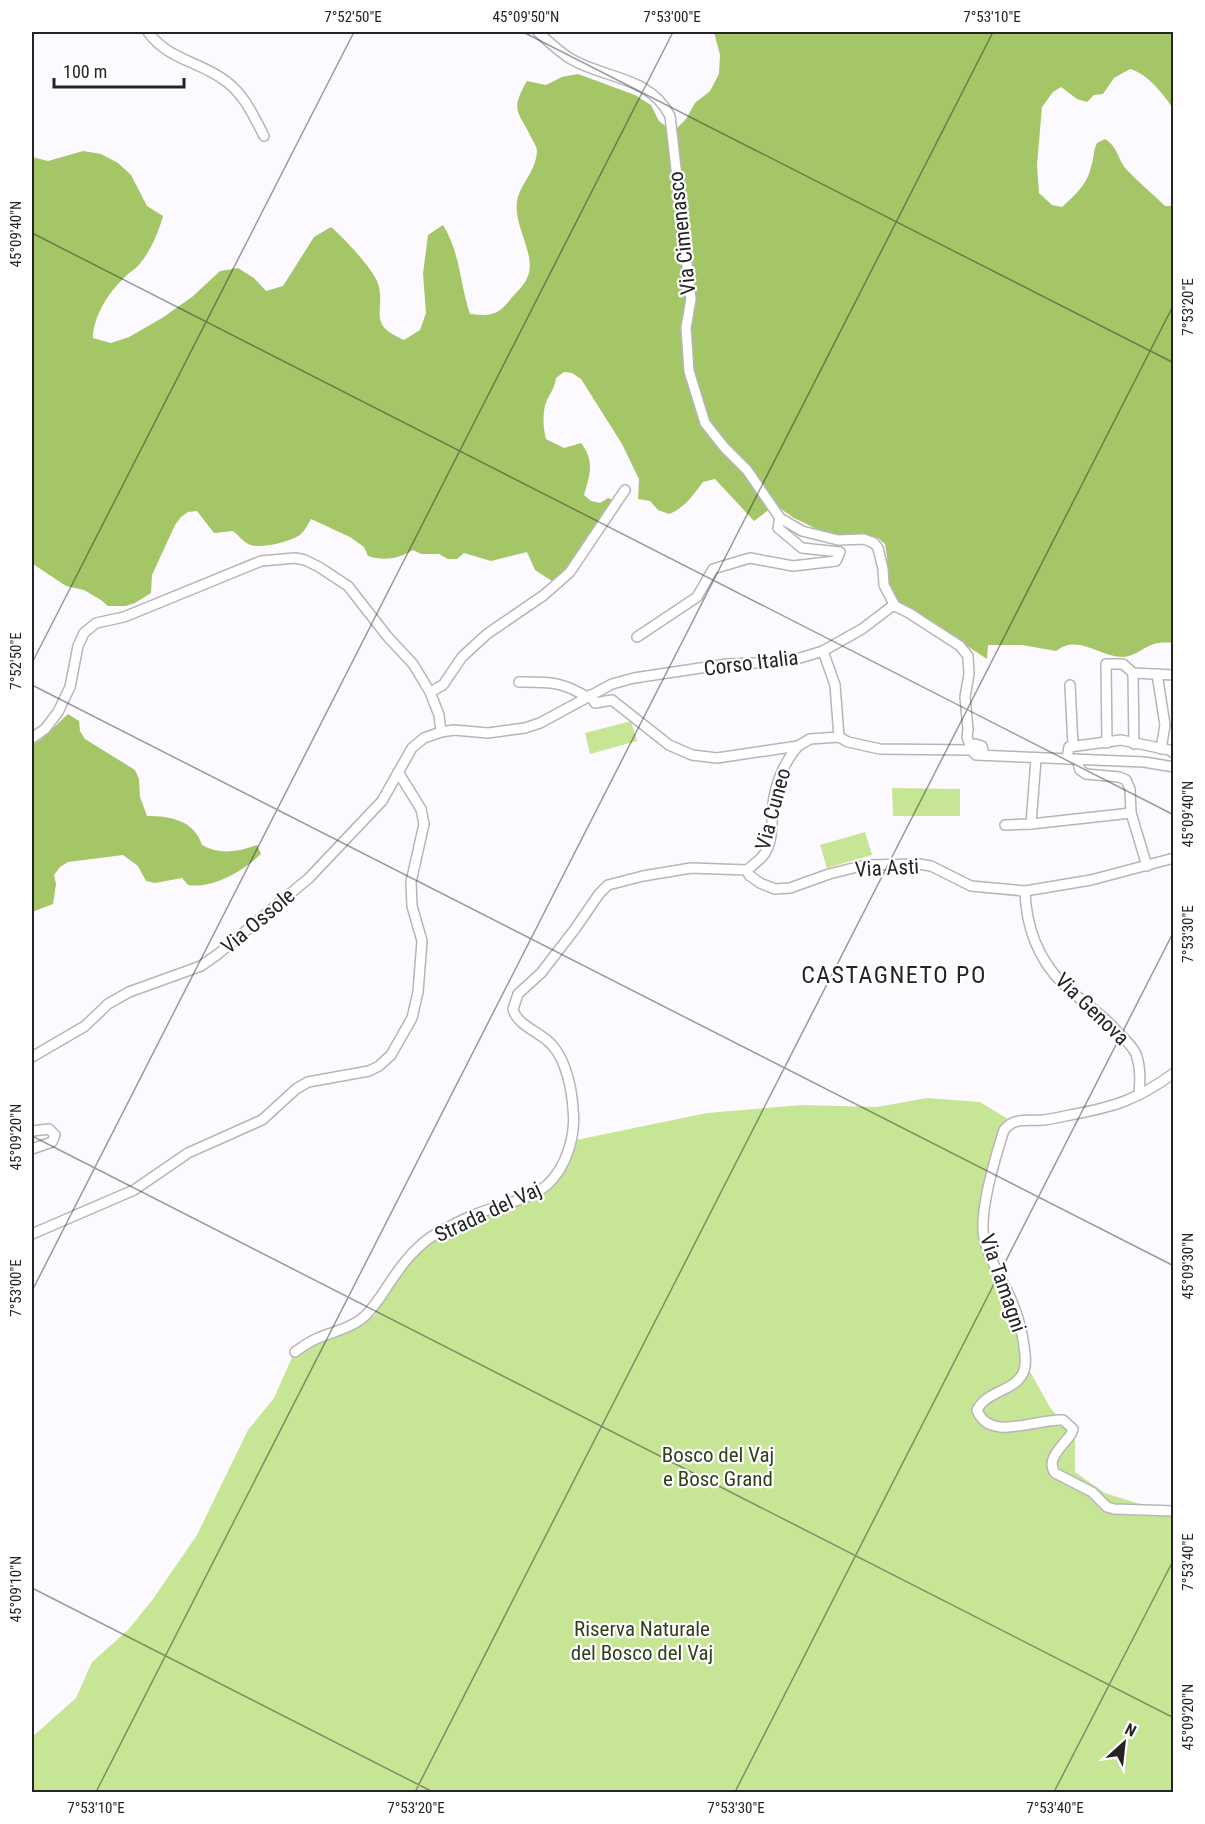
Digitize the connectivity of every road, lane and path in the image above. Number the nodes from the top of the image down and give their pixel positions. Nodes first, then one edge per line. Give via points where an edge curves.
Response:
1 (148, 32) edge
2 (538, 32) edge
3 (264, 135) dead end
4 (625, 490) dead end
5 (780, 518) junction
6 (895, 606) junction
7 (637, 637) dead end
8 (823, 651) junction
9 (1133, 673) junction
10 (1157, 674) junction
11 (1173, 675) edge
12 (519, 682) dead end
13 (1070, 685) dead end
14 (430, 692) junction
15 (589, 696) junction
16 (441, 732) junction
17 (839, 737) junction
18 (32, 738) edge
19 (1107, 743) junction
20 (1134, 744) junction
21 (798, 746) junction
22 (1073, 746) junction
23 (976, 748) junction
24 (1169, 750) edge
25 (1036, 759) junction
26 (1072, 759) junction
27 (1173, 767) edge
28 (398, 772) junction
29 (1131, 813) junction
30 (1030, 824) junction
31 (1005, 825) dead end
32 (1173, 858) edge
33 (1147, 866) junction
34 (747, 870) junction
35 (1025, 891) junction
36 (32, 1057) edge
37 (1173, 1073) edge
38 (1139, 1095) junction
39 (32, 1131) edge
40 (32, 1149) edge
41 (32, 1234) edge
42 (295, 1352) dead end
43 (1173, 1511) edge

1 - 3 street via 167,52 225,80 243,96
2 - 5 street, Via Cimenasco via 572,60 653,93 670,116 691,299 688,371 705,423 747,470
4 - 14 street via 570,572 487,634 462,657 443,685
5 - 6 street, Via Cimenasco via 802,531 874,543 884,585
5 - 7 street, Via Cimenasco via 778,528 802,548 840,552 836,561 793,566 750,558 713,569 697,597
6 - 8 street, Corso Italia
6 - 23 street via 966,651 970,661 965,697 968,729
8 - 15 street, Corso Italia via 783,662 728,663 634,678
8 - 17 street via 836,685
9 - 10 street
9 - 19 street via 1123,663 1106,664
9 - 20 street
10 - 11 street
10 - 24 street
12 - 15 street via 555,682
13 - 22 street
14 - 16 street
14 - 18 street via 413,664 348,586 306,560 275,559 261,561 124,617 96,623 84,633 78,646 70,687 58,712
15 - 16 street, Corso Italia via 525,728 488,733
15 - 21 street via 595,703 612,700 669,745 692,755 717,758
16 - 28 street, Via Ossole via 412,748
17 - 21 street via 810,739
17 - 23 street via 880,749
19 - 20 street via 1121,740
19 - 22 street
20 - 24 street
21 - 34 street, Via Cuneo via 787,758 779,777 768,846
22 - 26 street via 1069,747
23 - 25 street via 1002,756
25 - 26 street
25 - 30 street
26 - 27 street
26 - 29 street via 1086,774 1126,780
28 - 36 street, Via Ossole via 382,801 309,878 218,954 201,966 129,992 108,1004 86,1026
28 - 41 street via 420,809 424,824 411,882 412,906 422,941 412,1018 391,1055 369,1071 308,1082 262,1120 188,1153 134,1190
29 - 30 street
29 - 33 street
30 - 31 street
32 - 33 street, Via Asti
33 - 35 street, Via Asti
34 - 35 street, Via Asti via 760,884 775,889 865,865 919,864 971,886
34 - 42 street, Strada del Vaj via 691,868 608,885 599,894 541,973 518,994 513,1009 519,1021 553,1045 567,1078 574,1124 560,1167 548,1184 537,1191 431,1237 403,1263 360,1320
35 - 38 street, Via Genova via 1029,931 1043,960 1062,984 1108,1022 1135,1052 1141,1075
37 - 38 street
38 - 43 street, Via Tamagni via 1110,1108 1021,1120 1008,1124 1004,1130 982,1231 1021,1328 1025,1364 1016,1382 982,1401 977,1410 981,1420 1001,1426 1063,1420 1073,1429 1052,1461 1055,1473 1092,1492 1107,1507
39 - 40 street via 49,1130 55,1135 52,1142

